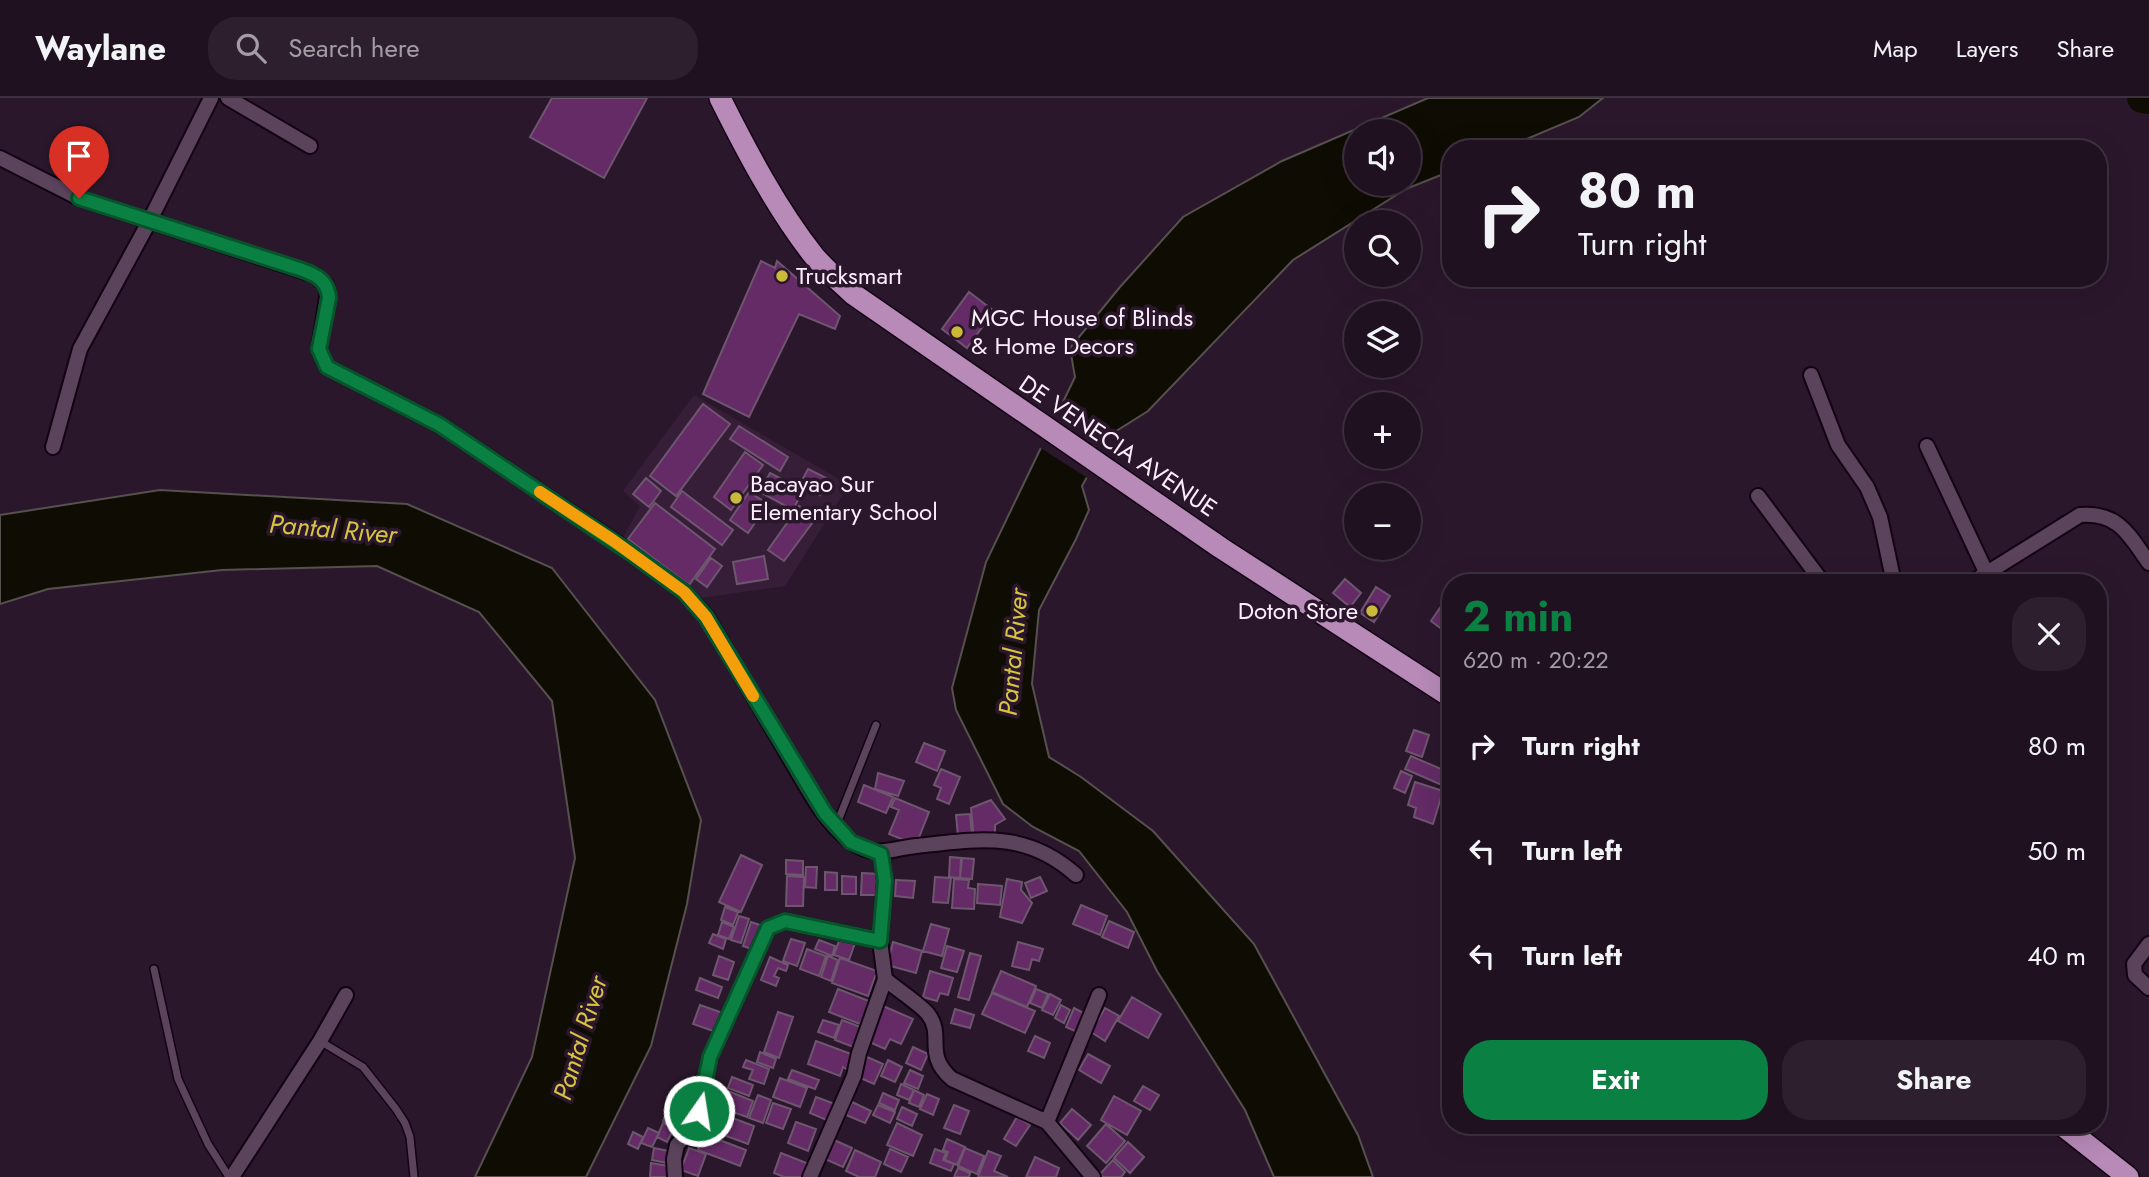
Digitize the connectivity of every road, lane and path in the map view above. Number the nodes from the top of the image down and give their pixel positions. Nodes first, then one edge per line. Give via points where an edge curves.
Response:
1 (211, 98) edge
2 (228, 98) edge
3 (720, 98) edge
4 (310, 146) dead end
5 (0, 158) edge
6 (149, 222) junction
7 (1811, 375) dead end
8 (1927, 446) dead end
9 (53, 447) dead end
10 (1758, 496) dead end
11 (2149, 564) edge
12 (1986, 572) junction
13 (1816, 574) edge
14 (1892, 574) edge
15 (1983, 574) edge
16 (1442, 691) edge
17 (876, 725) dead end
18 (836, 826) junction
19 (881, 854) junction
20 (1076, 875) dead end
21 (880, 941) junction
22 (2149, 944) edge
23 (153, 969) dead end
24 (885, 979) junction
25 (2149, 988) edge
26 (346, 995) dead end
27 (1099, 995) dead end
28 (320, 1041) junction
29 (1047, 1122) junction
30 (2073, 1134) edge
31 (231, 1177) edge
32 (414, 1177) edge
33 (675, 1177) edge
34 (810, 1177) edge
35 (1093, 1177) edge
36 (2128, 1177) edge

1 - 6 street
2 - 4 street
3 - 16 highway, DE VENECIA AVENUE via 776,199 815,257 853,294 1221,548
5 - 6 street via 79,198
6 - 9 street via 80,349
6 - 18 street via 315,275 328,291 319,349 327,367 440,425 684,592 706,617
7 - 14 street via 1838,445 1867,487 1880,517
8 - 12 street
10 - 13 street
11 - 12 street via 2126,532 2096,514 2080,515
12 - 15 street
17 - 18 lane
18 - 19 street via 851,842
19 - 20 street via 913,846 1011,841 1059,859
19 - 21 street via 885,881
21 - 24 street
21 - 33 street via 785,921 768,928 710,1057 699,1111 677,1144
22 - 25 street via 2134,964 2135,975
23 - 31 lane via 178,1079 208,1144
24 - 29 street via 928,1013 934,1025 937,1061 952,1079
24 - 34 street via 854,1076
26 - 28 street
27 - 29 street
28 - 31 street
28 - 32 lane via 363,1067 396,1109 410,1137
29 - 35 street
30 - 36 highway

